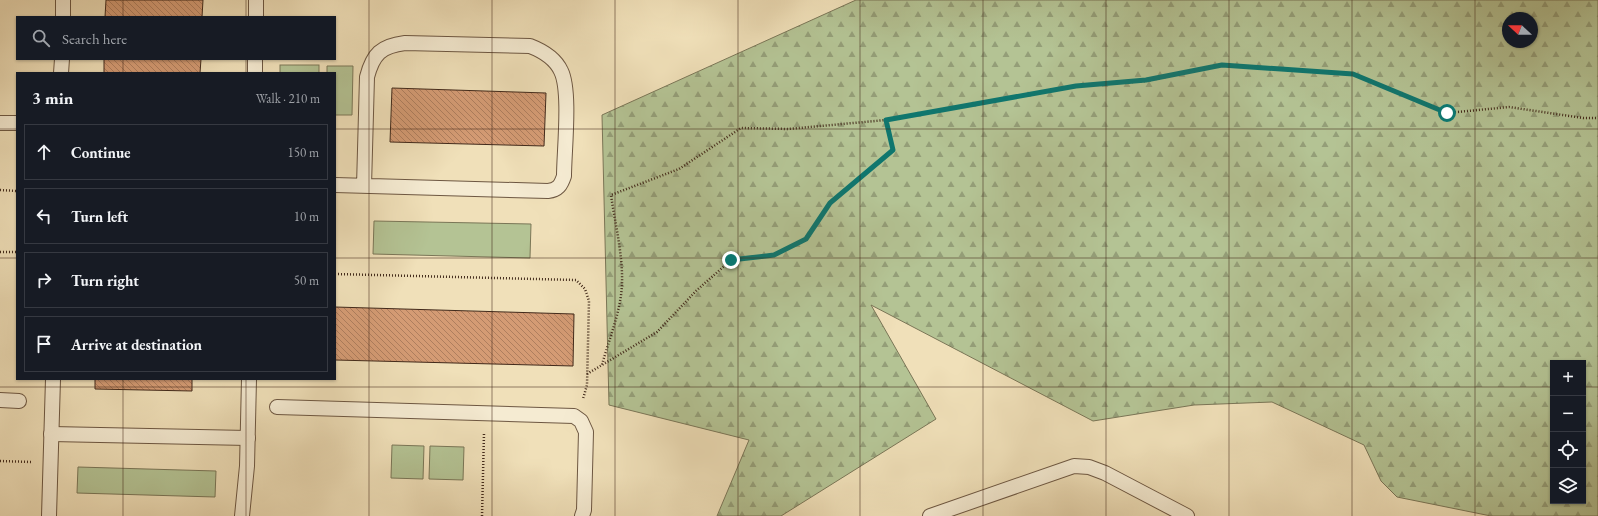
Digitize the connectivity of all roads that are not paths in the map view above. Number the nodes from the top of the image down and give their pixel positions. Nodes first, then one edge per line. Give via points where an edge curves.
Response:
1 (63, 0) edge
2 (256, 0) edge
3 (63, 16) edge
4 (256, 16) edge
5 (62, 60) edge
6 (255, 60) edge
7 (61, 72) edge
8 (255, 72) edge
9 (0, 123) edge
10 (16, 123) edge
11 (336, 186) edge
12 (364, 186) junction
13 (53, 380) edge
14 (249, 380) edge
15 (0, 400) edge
16 (19, 401) dead end
17 (277, 407) dead end
18 (51, 434) junction
19 (248, 438) junction
20 (49, 516) edge
21 (242, 516) edge
22 (582, 516) edge
23 (930, 516) edge
24 (1187, 516) edge

1 - 3 lane
2 - 4 lane
5 - 7 lane
6 - 8 lane
9 - 10 lane
11 - 12 lane
12 - 12 lane via 548,191 558,188 564,176 566,94 561,70 547,54 530,46 405,43 383,49 375,56 367,77
13 - 18 lane
14 - 19 lane
15 - 16 lane
17 - 22 lane via 574,416 581,421 586,432
18 - 19 lane
18 - 20 lane
19 - 21 lane
23 - 24 lane via 1074,466 1089,466 1105,473

